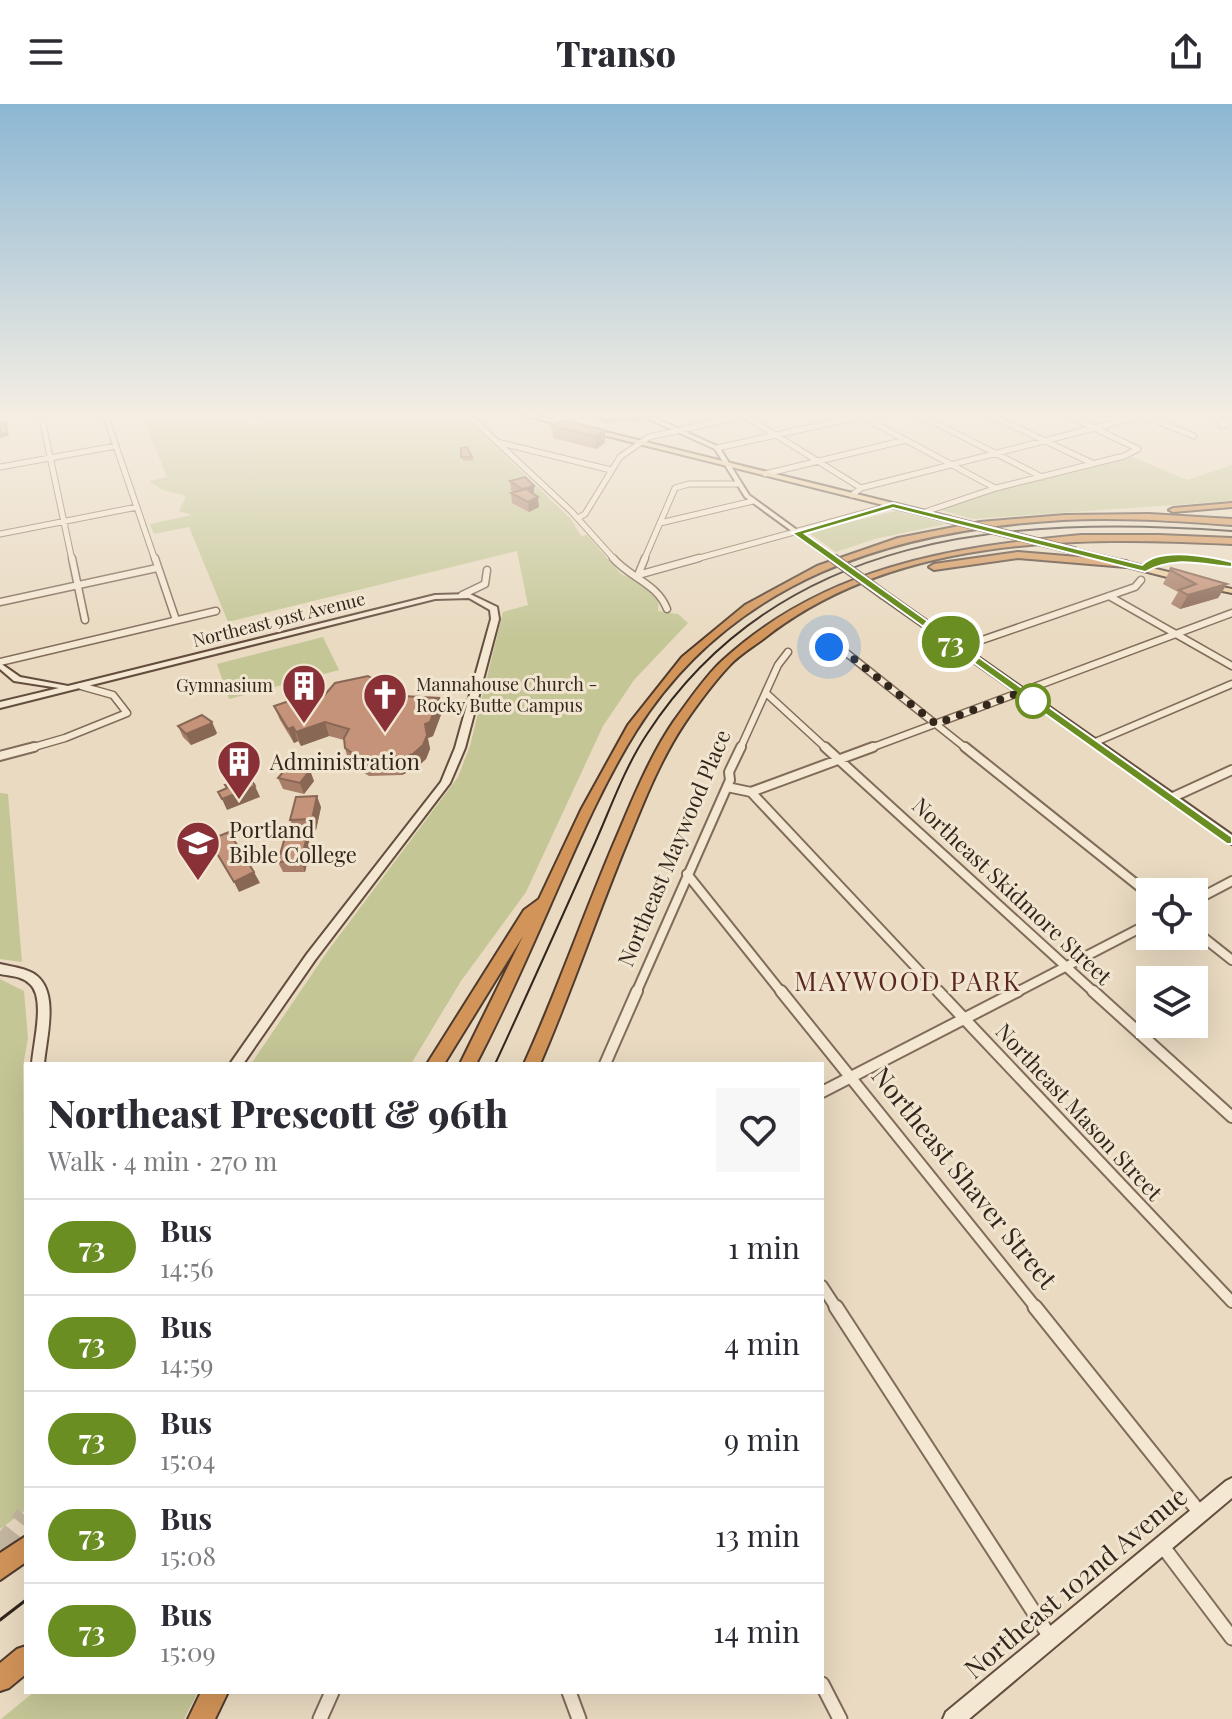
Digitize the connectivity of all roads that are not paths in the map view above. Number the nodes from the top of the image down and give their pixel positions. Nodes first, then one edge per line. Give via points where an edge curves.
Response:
1 (57, 489) edge
2 (131, 489) edge
3 (547, 489) edge
4 (600, 489) edge
5 (677, 489) edge
6 (743, 489) edge
7 (829, 489) edge
8 (859, 489) edge
9 (992, 489) edge
10 (852, 495) junction
11 (753, 501) junction
12 (893, 505) junction
13 (1232, 505) edge
14 (137, 507) junction
15 (922, 513) junction
16 (578, 518) junction
17 (64, 521) junction
18 (991, 522) junction
19 (1232, 522) edge
20 (660, 523) junction
21 (797, 533) junction
22 (0, 534) edge
23 (1232, 541) edge
24 (1126, 564) junction
25 (157, 568) junction
26 (487, 570) dead end
27 (638, 575) junction
28 (1141, 580) dead end
29 (1190, 580) edge
30 (1201, 583) edge
31 (77, 585) junction
32 (1232, 591) edge
33 (830, 593) junction
34 (462, 595) junction
35 (1109, 596) junction
36 (0, 602) edge
37 (667, 609) dead end
38 (216, 611) dead end
39 (1232, 613) edge
40 (85, 620) dead end
41 (176, 620) junction
42 (1176, 634) junction
43 (829, 647) dead end
44 (959, 648) junction
45 (788, 652) dead end
46 (0, 664) edge
47 (1232, 666) edge
48 (1232, 684) edge
49 (81, 686) junction
50 (1021, 692) junction
51 (766, 693) junction
52 (0, 705) edge
53 (936, 724) junction
54 (1093, 743) junction
55 (0, 756) edge
56 (842, 759) junction
57 (1232, 770) edge
58 (727, 787) junction
59 (751, 792) junction
60 (1171, 798) junction
61 (1232, 840) edge
62 (687, 874) junction
63 (1232, 881) edge
64 (1136, 884) edge
65 (1208, 894) edge
66 (546, 902) junction
67 (1136, 930) edge
68 (1208, 941) edge
69 (1232, 960) edge
70 (1067, 966) junction
71 (0, 969) edge
72 (966, 1018) junction
73 (38, 1062) edge
74 (237, 1062) edge
75 (436, 1062) edge
76 (469, 1062) edge
77 (533, 1062) edge
78 (606, 1062) edge
79 (852, 1077) junction
80 (824, 1091) edge
81 (1232, 1117) edge
82 (824, 1289) edge
83 (1232, 1302) edge
84 (1232, 1487) edge
85 (1201, 1514) junction
86 (1161, 1544) junction
87 (24, 1550) edge
88 (0, 1568) edge
89 (1050, 1637) junction
90 (1232, 1638) edge
91 (24, 1660) edge
92 (0, 1679) edge
93 (824, 1688) edge
94 (214, 1694) edge
95 (331, 1694) edge
96 (570, 1694) edge
97 (201, 1719) edge
98 (320, 1719) edge
99 (579, 1719) edge
100 (840, 1719) edge
101 (953, 1719) edge

1 - 17 street
2 - 14 street
3 - 16 street
4 - 16 street
5 - 20 street
6 - 11 street
7 - 10 main road
8 - 10 street
9 - 15 street
10 - 12 main road
11 - 20 street
11 - 21 street
12 - 15 main road
12 - 21 street
13 - 18 highway via 1056,513
14 - 17 street
14 - 25 street
15 - 24 main road, bridge
16 - 27 street via 625,572
17 - 22 street
17 - 31 street
18 - 19 highway via 1091,516
18 - 66 highway via 917,535 849,556 786,585 715,632 676,668 633,727
20 - 27 street
21 - 27 street
21 - 44 street, bridge
23 - 33 highway via 1115,536 1008,544 907,564
24 - 29 main road
24 - 33 highway via 1000,556 916,570
25 - 31 street
25 - 41 street
26 - 34 street, Northeast 91st Avenue via 487,582
27 - 37 street
28 - 35 street
30 - 32 main road
31 - 36 street
31 - 40 street
33 - 77 highway via 783,619 736,655 679,722 626,832
34 - 49 street, Northeast 91st Avenue via 421,600
34 - 74 street via 484,601 496,616 452,770
35 - 42 street
35 - 44 street
38 - 41 street
39 - 42 street
41 - 46 street
42 - 47 street
42 - 50 street
43 - 53 street via 844,651
44 - 50 street
45 - 51 street, Northeast Maywood Place
46 - 49 street via 11,676 28,682
48 - 54 street
49 - 52 street, Northeast 91st Avenue
49 - 55 street via 113,695 127,713
50 - 53 street
50 - 54 street
51 - 56 street, Northeast Skidmore Street
51 - 58 street, Northeast Maywood Place
53 - 56 street
53 - 64 street
54 - 60 street
56 - 59 street
56 - 70 street, Northeast Skidmore Street
57 - 60 street
58 - 59 street
58 - 62 street, Northeast Maywood Place
59 - 72 street, Northeast Mason Street
60 - 61 street
62 - 78 street, Northeast Maywood Place
62 - 79 street, Northeast Shaver Street
63 - 65 street
66 - 75 highway via 529,914
66 - 76 highway
67 - 70 street
68 - 69 street
70 - 72 street
70 - 81 street, Northeast Skidmore Street
71 - 73 street via 26,976 43,994
72 - 79 street
72 - 83 street, Northeast Mason Street
79 - 80 street
79 - 85 street, Northeast Shaver Street
82 - 89 street
84 - 85 street, Northeast 102nd Avenue
85 - 86 street, Northeast 102nd Avenue
86 - 89 street, Northeast 102nd Avenue
86 - 90 street
87 - 88 highway
89 - 101 street, Northeast 102nd Avenue
91 - 92 highway
93 - 100 street
94 - 97 highway
95 - 98 street
96 - 99 street

